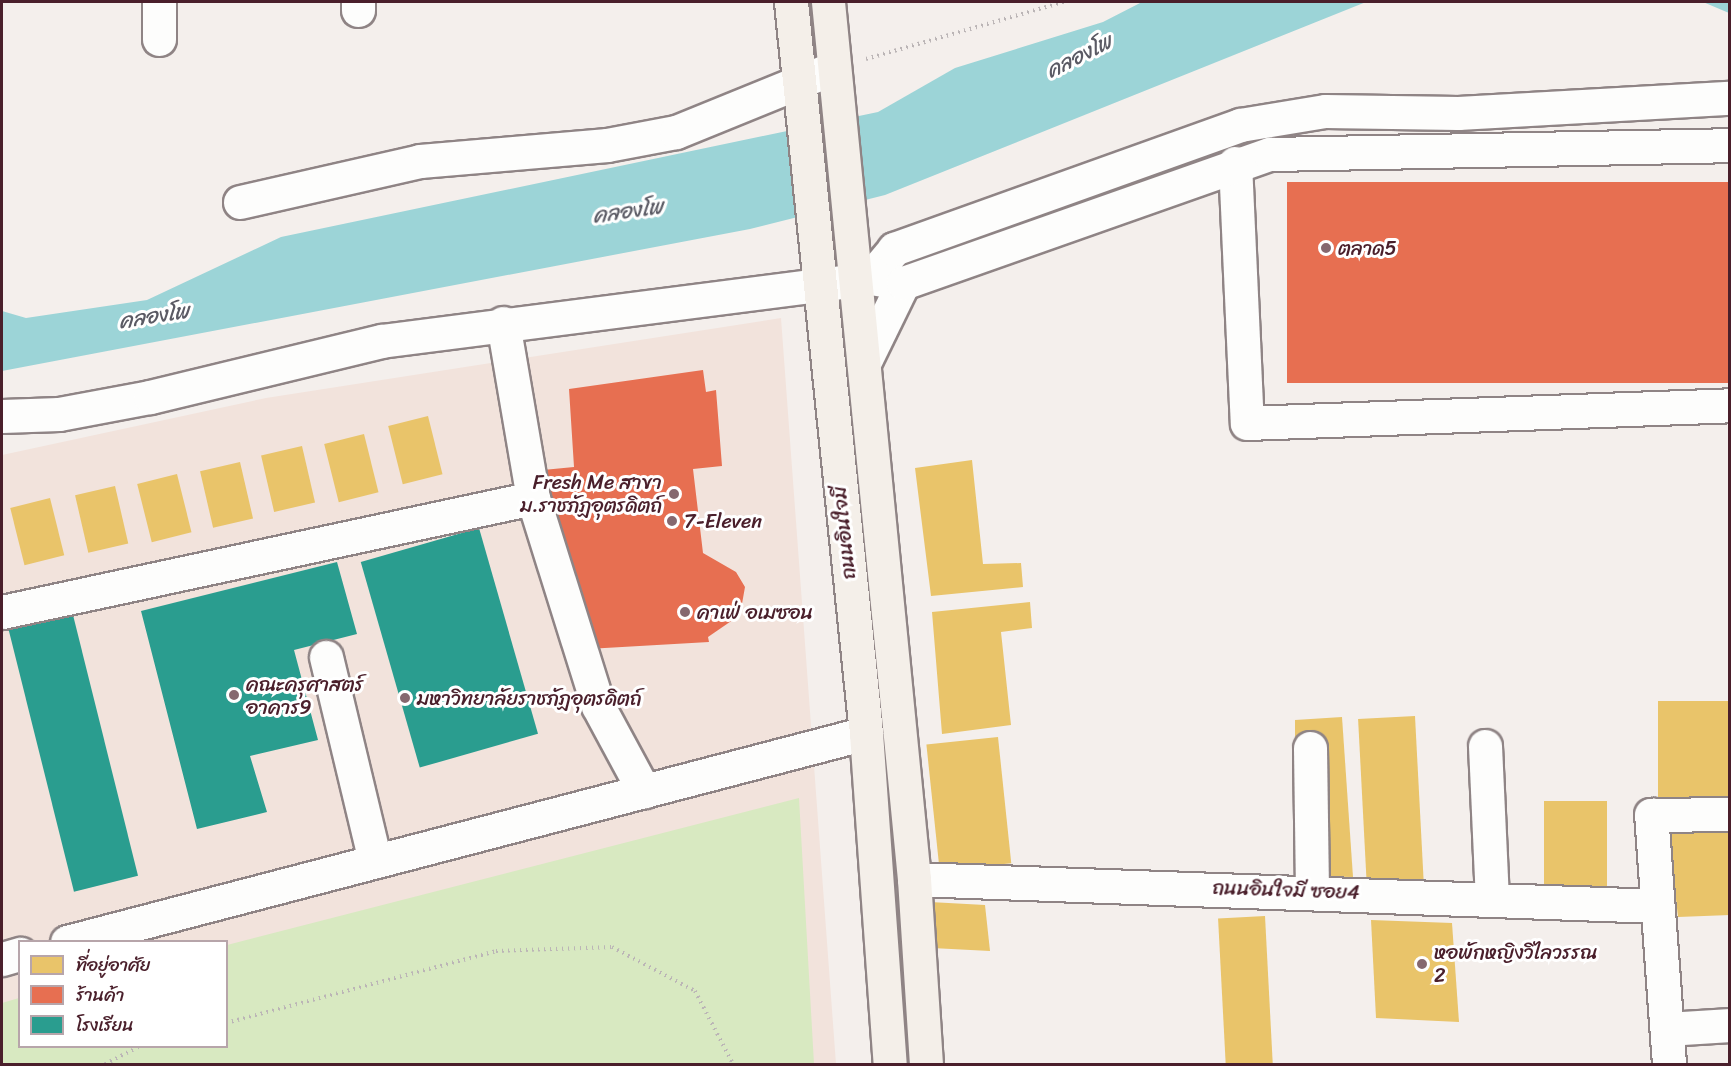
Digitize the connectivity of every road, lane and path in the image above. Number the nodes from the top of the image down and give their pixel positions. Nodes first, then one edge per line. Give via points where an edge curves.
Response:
1 (159, 2) edge
2 (791, 2) edge
3 (828, 2) edge
4 (1064, 2) edge
5 (159, 39) dead end
6 (835, 79) junction
7 (799, 94) junction
8 (1730, 98) edge
9 (1730, 146) edge
10 (1235, 163) junction
11 (240, 202) dead end
12 (860, 274) junction
13 (816, 278) junction
14 (903, 283) junction
15 (503, 323) junction
16 (864, 363) junction
17 (1730, 405) edge
18 (2, 416) edge
19 (533, 498) junction
20 (2, 612) edge
21 (326, 657) dead end
22 (866, 733) junction
23 (1485, 746) dead end
24 (1310, 748) dead end
25 (644, 791) junction
26 (1730, 814) edge
27 (375, 861) junction
28 (914, 879) junction
29 (1312, 891) junction
30 (1492, 899) junction
31 (1657, 906) junction
32 (75, 940) edge
33 (18, 955) edge
34 (2, 959) edge
35 (228, 1022) edge
36 (1730, 1025) edge
37 (1667, 1029) junction
38 (138, 1048) edge
39 (105, 1065) edge
40 (733, 1065) edge
41 (890, 1065) edge
42 (926, 1065) edge
43 (1669, 1065) edge

1 - 5 street
2 - 7 main road, ถนนอินใจมี
3 - 6 main road, ถนนอินใจมี
4 - 6 path
6 - 7 street
6 - 12 main road, ถนนอินใจมี
7 - 11 street via 676,132 607,145 420,161
7 - 13 main road, ถนนอินใจมี
8 - 12 street via 1458,113 1325,111 1240,124 894,249
9 - 10 street via 1270,154
10 - 14 street
10 - 17 street via 1247,423
12 - 13 street
12 - 14 street
12 - 16 main road, ถนนอินใจมี
13 - 15 street
13 - 22 main road, ถนนอินใจมี
14 - 16 street
15 - 18 street via 381,341 150,398 59,414
15 - 19 street
16 - 28 main road, ถนนอินใจมี
19 - 20 street
19 - 25 street via 598,706
21 - 27 street
22 - 25 street
22 - 41 main road, ถนนอินใจมี
23 - 30 street
24 - 29 street
25 - 27 street
26 - 31 street via 1651,815
27 - 32 street
28 - 29 street, ถนนอินใจมี ซอย4
28 - 42 main road, ถนนอินใจมี
29 - 30 street, ถนนอินใจมี ซอย4
30 - 31 street, ถนนอินใจมี ซอย4
31 - 37 street
33 - 34 street
35 - 40 path via 496,951 612,947 695,991
36 - 37 street
37 - 43 street
38 - 39 path

